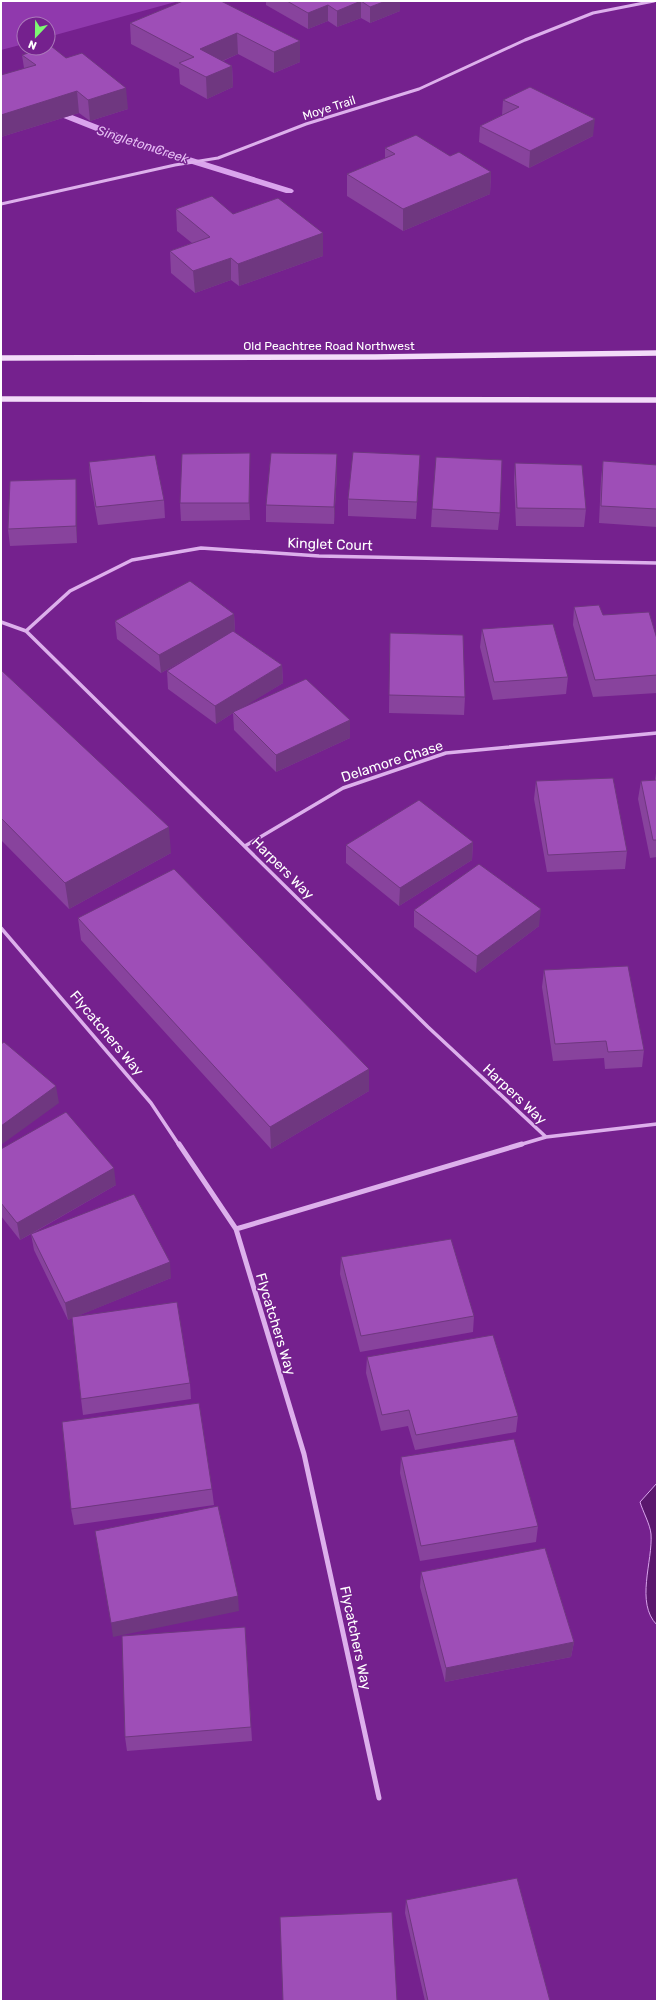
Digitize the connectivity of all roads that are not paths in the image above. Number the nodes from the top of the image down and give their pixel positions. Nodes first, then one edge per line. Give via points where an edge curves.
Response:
1 (654, 1) edge
2 (1, 204) edge
3 (657, 353) edge
4 (1, 358) edge
5 (1, 399) edge
6 (657, 400) edge
7 (657, 563) edge
8 (1, 622) edge
9 (26, 631) junction
10 (657, 733) edge
11 (245, 846) junction
12 (1, 928) edge
13 (657, 1124) edge
14 (546, 1137) junction
15 (236, 1229) junction
16 (379, 1798) dead end

1 - 2 street, Moye Trail via 593,13 525,40 419,89 306,124 218,158 175,165
3 - 4 main road, Old Peachtree Road Northwest
5 - 6 main road
7 - 9 street, Kinglet Court via 319,556 200,548 132,560 70,591
8 - 9 street, Harpers Way
9 - 11 street, Harpers Way
10 - 11 street, Delamore Chase via 446,753 343,788
11 - 14 street, Harpers Way via 428,1027
12 - 15 street, Flycatchers Way via 151,1103
13 - 14 street
14 - 15 street
15 - 16 street, Flycatchers Way via 304,1454

